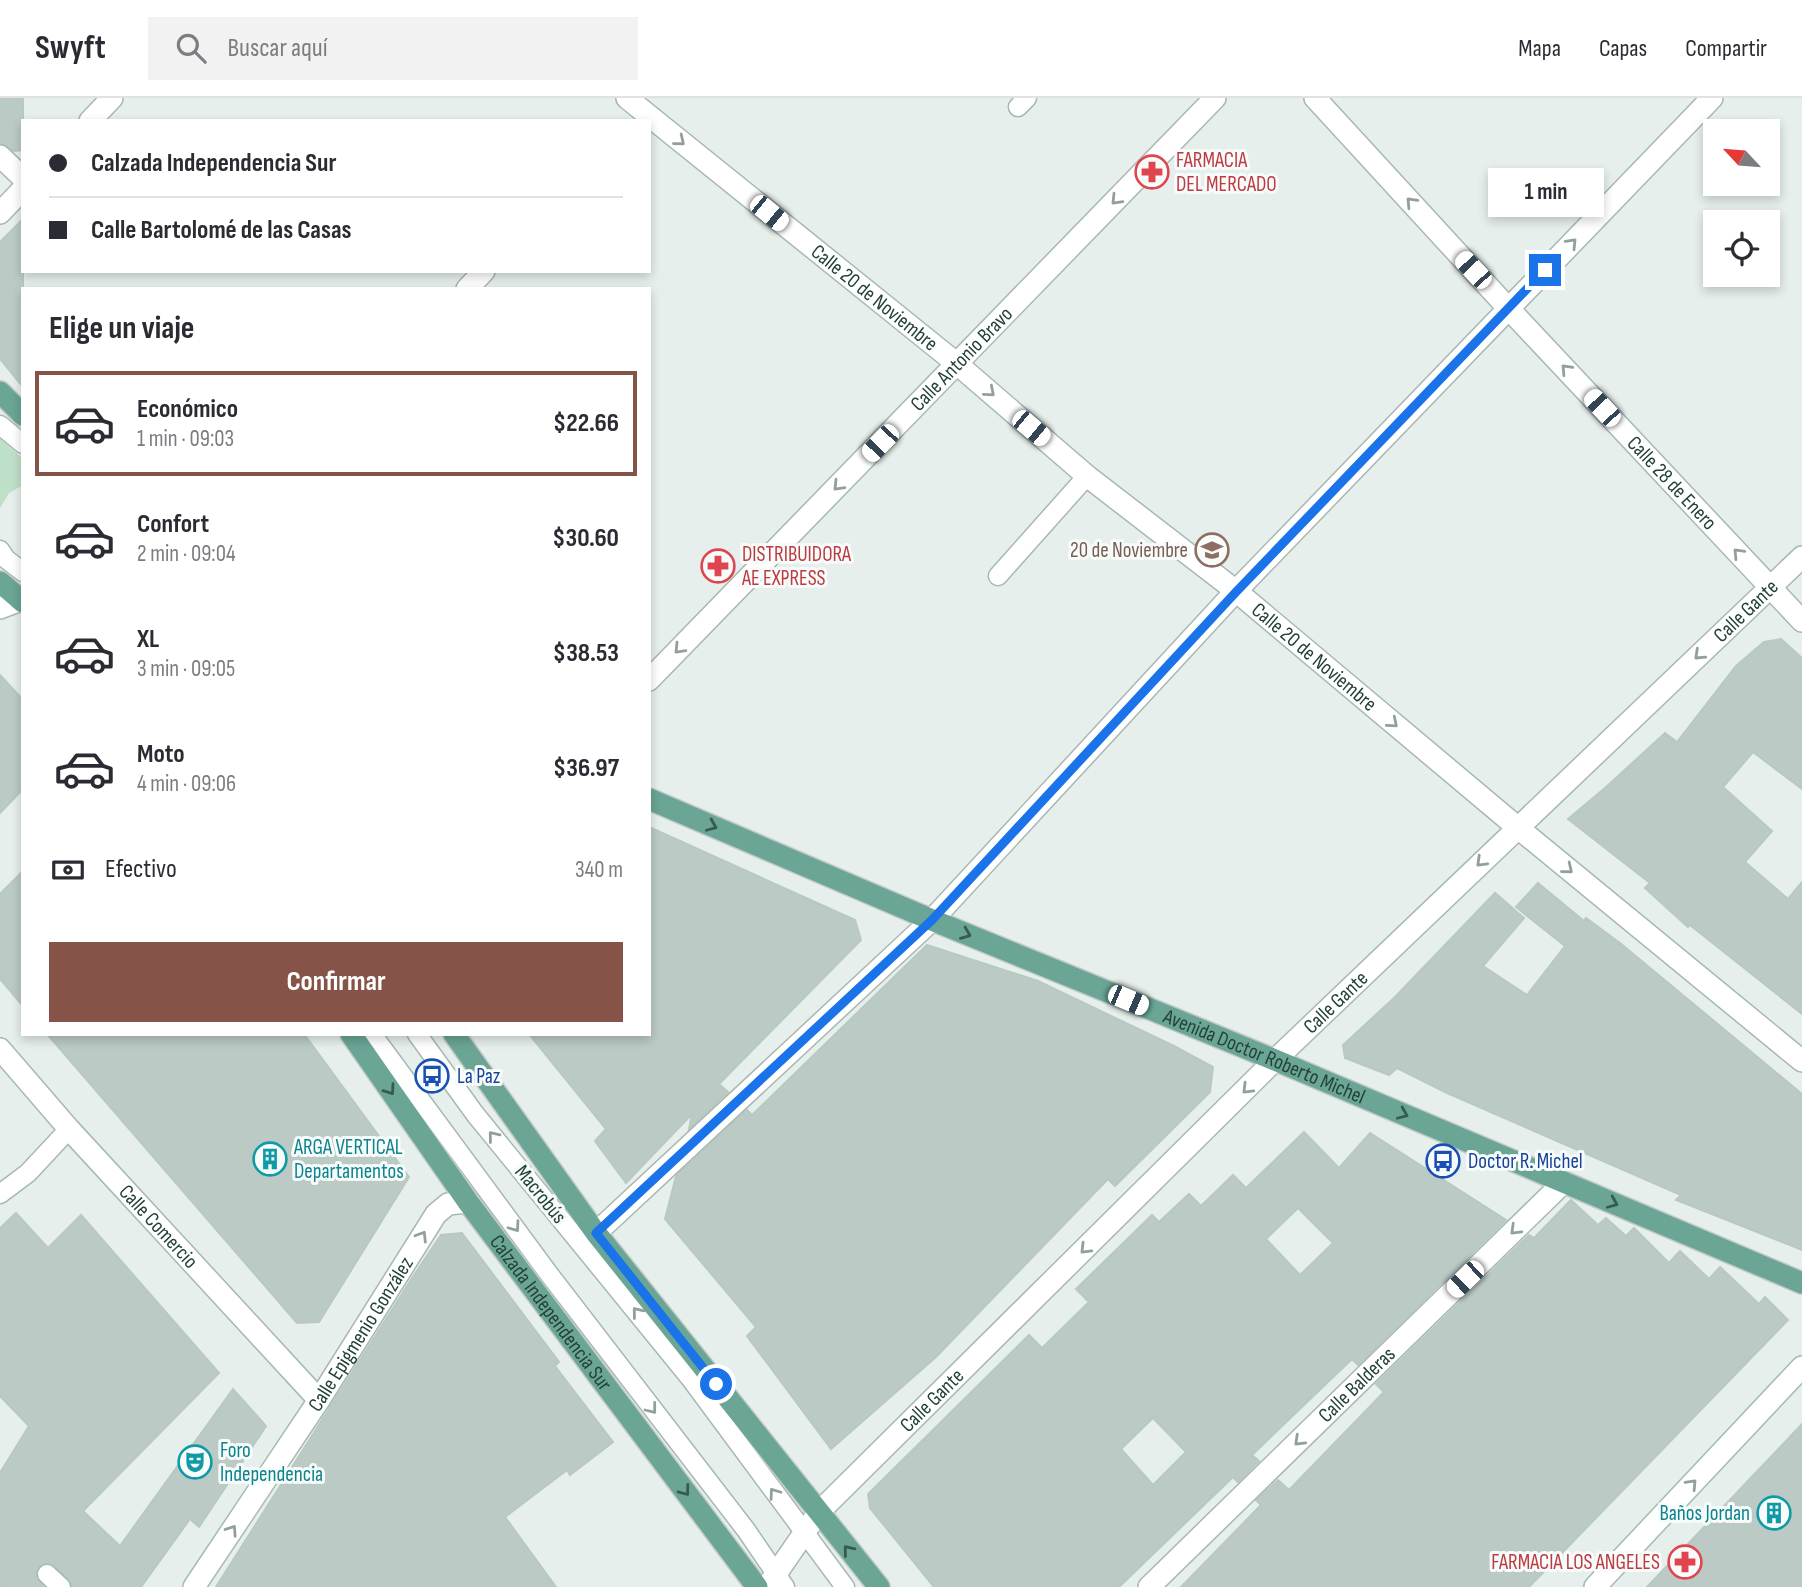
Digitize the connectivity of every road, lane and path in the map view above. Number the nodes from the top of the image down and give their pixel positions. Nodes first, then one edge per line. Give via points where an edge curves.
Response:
1 (112, 98) edge
2 (627, 98) edge
3 (1215, 98) edge
4 (1315, 98) edge
5 (1712, 98) edge
6 (646, 110) edge
7 (92, 119) edge
8 (0, 156) edge
9 (21, 176) edge
10 (21, 192) edge
11 (0, 213) edge
12 (482, 273) edge
13 (469, 287) edge
14 (1508, 308) junction
15 (957, 363) junction
16 (0, 391) edge
17 (21, 413) edge
18 (0, 425) edge
19 (21, 442) edge
20 (1087, 475) junction
21 (0, 550) edge
22 (1802, 557) edge
23 (21, 570) edge
24 (998, 576) dead end
25 (0, 582) edge
26 (1771, 587) junction
27 (1236, 592) junction
28 (21, 599) edge
29 (21, 600) edge
30 (0, 608) edge
31 (1802, 621) edge
32 (651, 678) edge
33 (651, 800) edge
34 (1517, 827) junction
35 (932, 920) junction
36 (352, 1036) edge
37 (373, 1036) edge
38 (418, 1036) edge
39 (455, 1036) edge
40 (0, 1049) edge
41 (1275, 1060) junction
42 (1802, 1061) edge
43 (69, 1129) junction
44 (1563, 1182) junction
45 (0, 1194) edge
46 (468, 1202) junction
47 (596, 1233) junction
48 (1802, 1283) edge
49 (1802, 1367) edge
50 (319, 1400) junction
51 (818, 1513) junction
52 (804, 1534) junction
53 (47, 1574) dead end
54 (776, 1583) edge
55 (61, 1587) edge
56 (194, 1587) edge
57 (757, 1587) edge
58 (845, 1587) edge
59 (879, 1587) edge
60 (1149, 1587) edge
61 (1595, 1587) edge

1 - 7 street
2 - 6 street, Calle 20 de Noviembre
3 -> 15 street, Calle Antonio Bravo
14 -> 4 street, Calle 28 de Enero
14 -> 5 street
6 -> 15 street, Calle 20 de Noviembre
8 - 9 street
10 - 11 street
12 - 13 street
26 -> 14 street, Calle 28 de Enero
14 - 27 street
15 -> 20 street, Calle 20 de Noviembre
15 -> 32 street, Calle Antonio Bravo
16 - 17 main road
18 - 19 lane
20 - 24 lane
20 - 27 street, Calle 20 de Noviembre
21 - 23 lane
22 - 26 street, Calle Gante
25 - 28 main road
26 - 31 street, Calle 28 de Enero
26 -> 34 street, Calle Gante
27 -> 34 street, Calle 20 de Noviembre
27 - 35 street
29 - 30 street
33 -> 35 main road, Avenida Doctor Roberto Michel
34 -> 41 street, Calle Gante
34 -> 42 street, Calle 20 de Noviembre
35 -> 41 main road, Avenida Doctor Roberto Michel
35 - 47 street
36 -> 46 main road, Calzada Independencia Sur
37 -> 54 lane, Macrobús via 746,1530
52 -> 38 lane, Macrobús via 690,1378 475,1114
39 - 47 main road
40 - 43 street, Calle Comercio
41 -> 44 main road, Avenida Doctor Roberto Michel
41 -> 51 street, Calle Gante
43 - 45 lane via 28,1173
43 - 50 street, Calle Comercio
44 -> 48 main road, Avenida Doctor Roberto Michel
44 -> 60 street, Calle Balderas
50 -> 46 street, Calle Epigmenio González via 436,1214 448,1204
46 -> 57 main road, Calzada Independencia Sur
47 - 51 main road
61 -> 49 street
56 -> 50 street, Calle Epigmenio González
51 - 52 street, Calle Gante
59 -> 51 main road
52 - 54 street, Calle Gante
52 - 58 lane, Macrobús
53 - 55 lane

